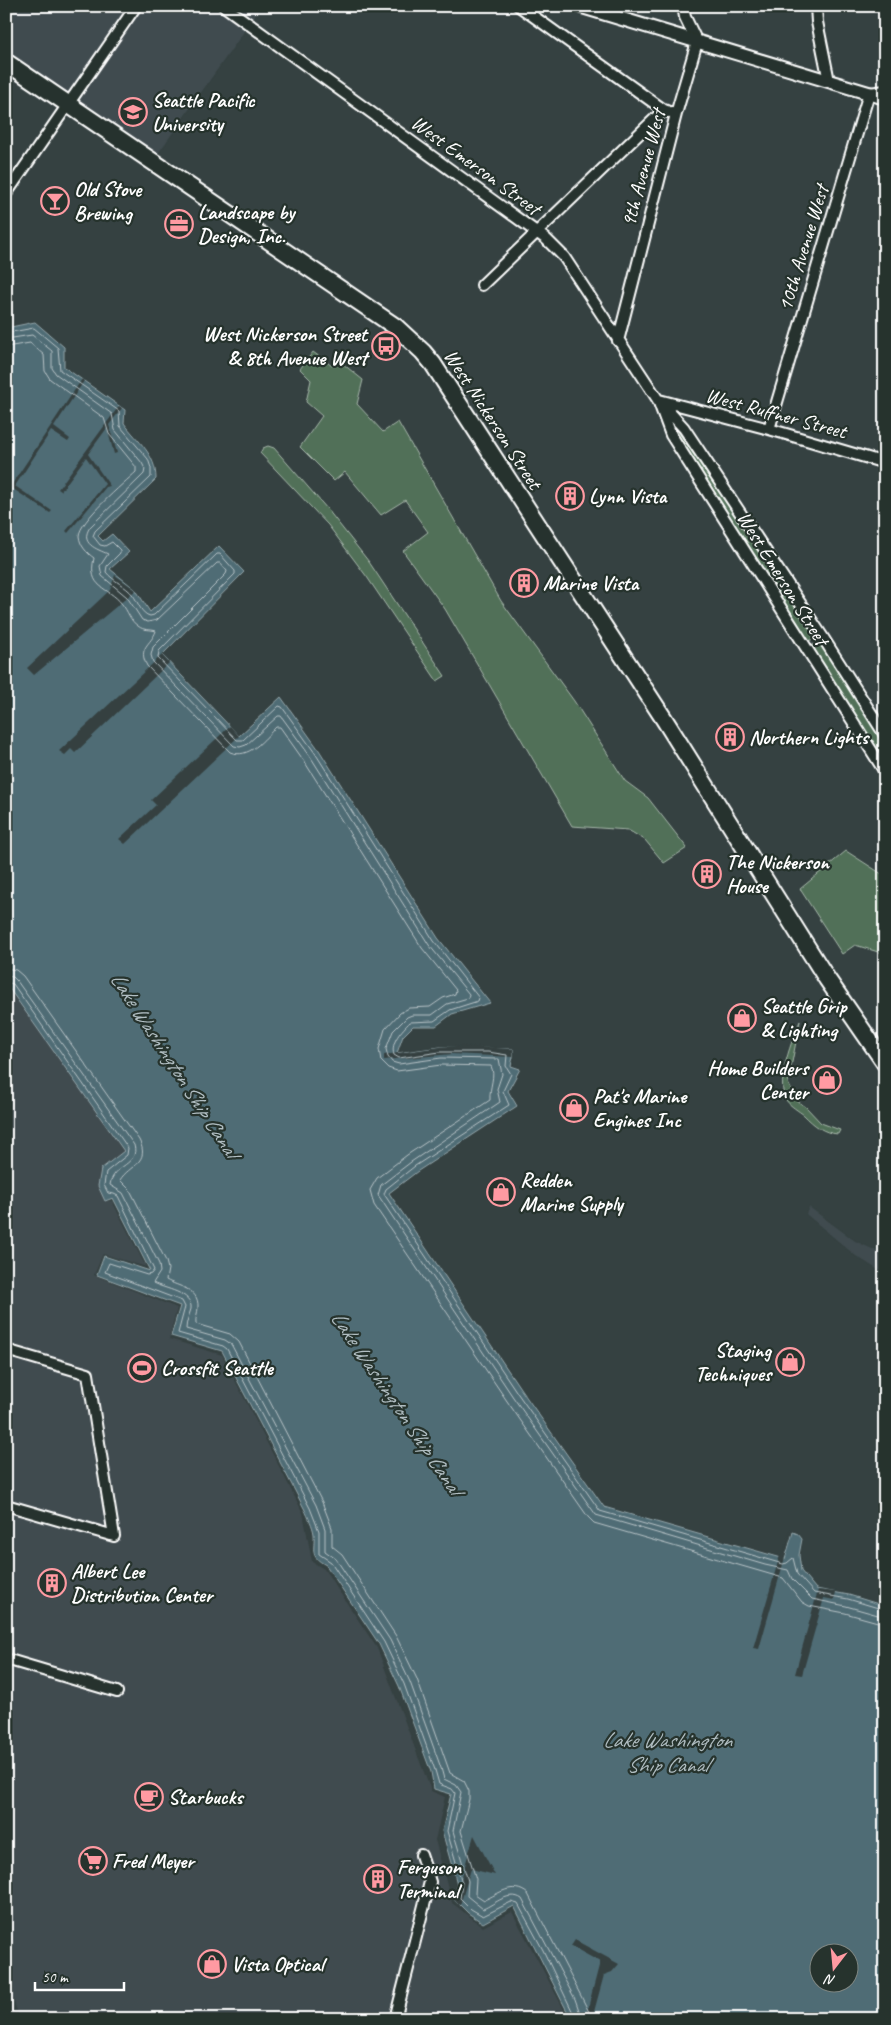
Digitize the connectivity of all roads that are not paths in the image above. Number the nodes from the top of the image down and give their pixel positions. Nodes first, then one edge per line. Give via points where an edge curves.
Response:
1 (136, 6) edge
2 (224, 6) edge
3 (519, 6) edge
4 (579, 6) edge
5 (683, 6) edge
6 (816, 6) edge
7 (697, 42) junction
8 (6, 62) edge
9 (829, 81) junction
10 (885, 91) edge
11 (869, 93) junction
12 (885, 98) edge
13 (68, 104) junction
14 (664, 110) junction
15 (676, 114) junction
16 (6, 194) edge
17 (536, 232) junction
18 (482, 285) dead end
19 (618, 342) junction
20 (658, 400) junction
21 (769, 429) junction
22 (885, 463) edge
23 (884, 731) edge
24 (885, 772) edge
25 (885, 1063) edge
26 (6, 1350) edge
27 (6, 1505) edge
28 (6, 1659) edge
29 (117, 1692) dead end
30 (421, 1854) dead end
31 (395, 2019) edge

1 - 13 street
2 - 17 street, West Emerson Street
3 - 14 street
4 - 7 street
5 - 7 street
6 - 9 street
7 - 9 street
7 - 15 street, 9th Avenue West
8 - 13 main road, West Nickerson Street
9 - 11 street
10 - 11 street
11 - 12 street
11 - 21 street, 10th Avenue West
13 - 16 street
13 - 25 main road, West Nickerson Street via 396,327 423,352 664,719 827,979
14 - 15 street
14 - 17 street
15 - 19 street, 9th Avenue West
17 - 18 street
17 - 19 street, West Emerson Street via 564,257
19 - 20 street, West Emerson Street
20 - 21 street, West Ruffner Street
20 - 23 street, West Emerson Street via 684,428
20 - 24 street, West Emerson Street via 671,435
21 - 22 street, West Ruffner Street
26 - 27 street via 88,1374 114,1536
28 - 29 street
30 - 31 street via 430,1882

